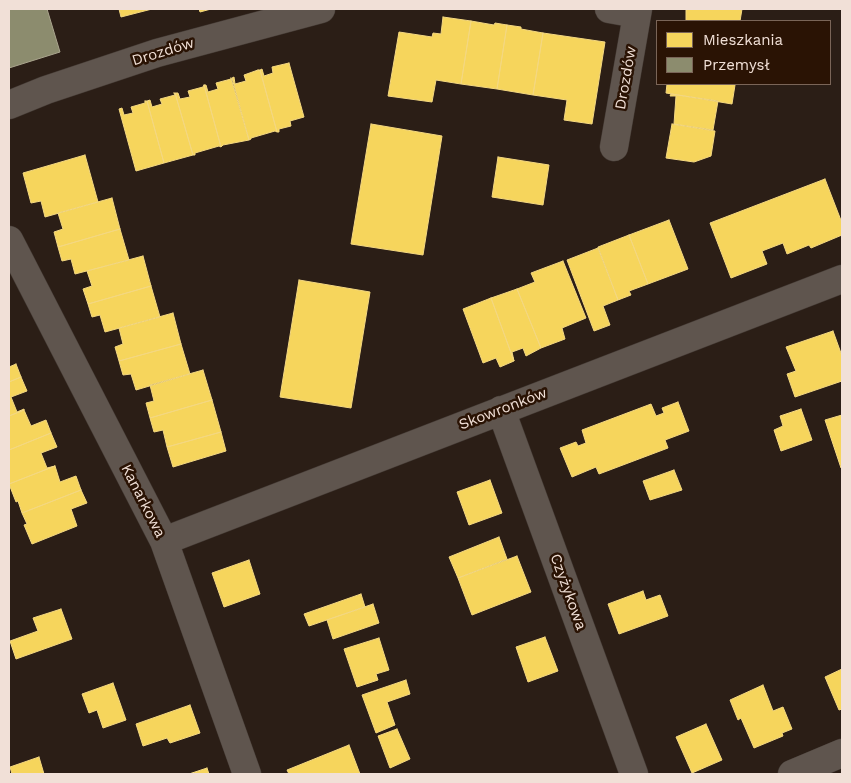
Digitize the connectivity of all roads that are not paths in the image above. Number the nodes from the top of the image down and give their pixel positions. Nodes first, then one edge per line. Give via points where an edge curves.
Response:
1 (321, 9) edge
2 (609, 9) edge
3 (638, 11) edge
4 (9, 105) edge
5 (614, 148) dead end
6 (9, 240) edge
7 (842, 279) edge
8 (501, 410) junction
9 (164, 541) junction
10 (842, 752) edge
11 (247, 774) edge
12 (634, 774) edge
13 (792, 774) edge

1 - 4 street, Drozdów via 157,53
2 - 3 street
3 - 5 street, Drozdów
6 - 9 street, Kanarkowa
7 - 8 street, Skowronków
8 - 9 street, Skowronków
8 - 12 street, Czyżykowa
9 - 11 street, Kanarkowa
10 - 13 street

